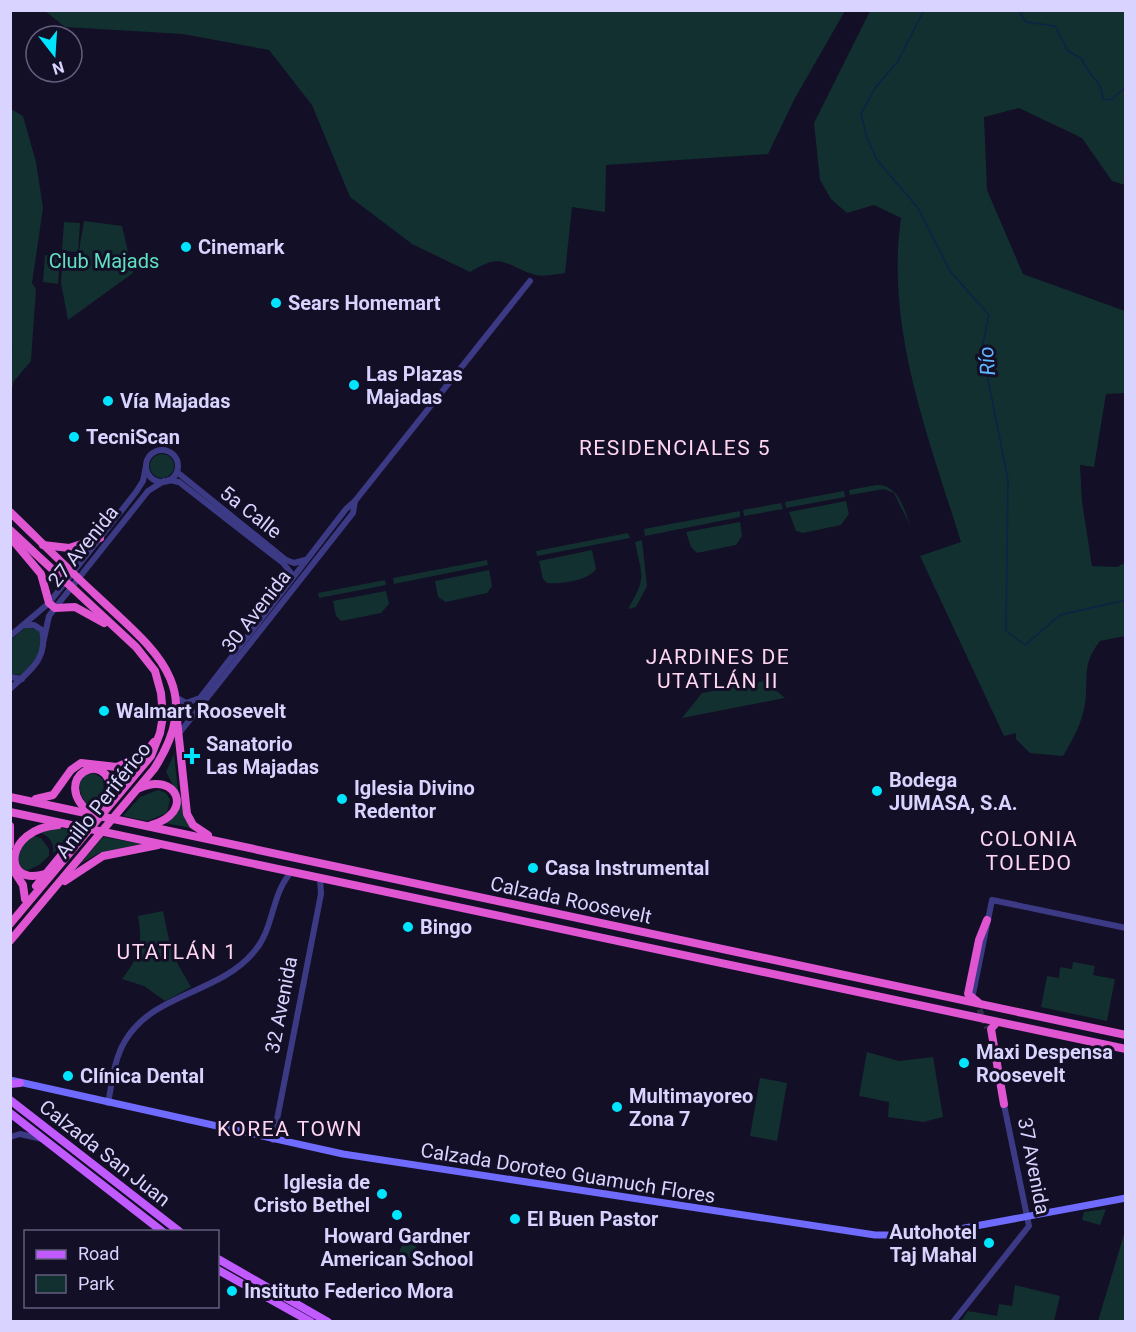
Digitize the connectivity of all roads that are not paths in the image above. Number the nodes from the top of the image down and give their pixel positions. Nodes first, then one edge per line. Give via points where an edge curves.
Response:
1 (530, 281) dead end
2 (146, 466) junction
3 (177, 472) junction
4 (167, 480) junction
5 (355, 501) junction
6 (346, 509) junction
7 (11, 512) edge
8 (353, 513) junction
9 (10, 530) edge
10 (10, 537) edge
11 (100, 538) junction
12 (43, 545) junction
13 (310, 555) junction
14 (289, 583) junction
15 (52, 605) junction
16 (24, 625) junction
17 (115, 629) junction
18 (10, 636) edge
19 (43, 643) junction
20 (10, 677) edge
21 (23, 679) junction
22 (10, 689) edge
23 (175, 697) junction
24 (176, 707) junction
25 (160, 733) junction
26 (177, 737) junction
27 (148, 750) junction
28 (134, 792) junction
29 (112, 793) junction
30 (10, 797) edge
31 (23, 799) junction
32 (106, 805) junction
33 (10, 812) edge
34 (92, 814) junction
35 (10, 826) edge
36 (76, 826) junction
37 (148, 826) junction
38 (77, 840) junction
39 (223, 842) junction
40 (164, 844) junction
41 (10, 845) edge
42 (10, 864) edge
43 (292, 871) junction
44 (46, 873) junction
45 (320, 877) junction
46 (56, 886) junction
47 (25, 899) junction
48 (518, 905) junction
49 (13, 920) edge
50 (515, 920) junction
51 (987, 920) junction
52 (1125, 928) edge
53 (10, 941) edge
54 (738, 953) junction
55 (710, 961) junction
56 (863, 979) junction
57 (973, 994) tunnel mouth
58 (872, 996) junction
59 (985, 1005) junction
60 (997, 1022) junction
61 (987, 1028) tunnel mouth
62 (1125, 1035) edge
63 (1125, 1049) edge
64 (10, 1082) edge
65 (20, 1083) joint
66 (10, 1100) edge
67 (108, 1103) junction
68 (1004, 1104) junction
69 (10, 1113) edge
70 (10, 1137) edge
71 (273, 1140) junction
72 (49, 1144) junction
73 (1125, 1198) edge
74 (1028, 1216) junction
75 (161, 1230) edge
76 (177, 1230) edge
77 (219, 1259) edge
78 (219, 1270) edge
79 (310, 1318) edge
80 (328, 1322) edge
81 (953, 1322) edge

1 - 5 street, 30 Avenida
2 - 3 street via 152,454 165,450 175,457
2 - 4 street via 152,477
2 - 11 street, 27 Avenida via 136,492
3 - 4 street
3 - 13 street, 5a Calle via 286,560 300,562
4 - 14 street, 5a Calle via 179,482 283,563 291,573
4 - 15 street, 27 Avenida via 148,490 61,600
5 - 6 street, 30 Avenida
5 - 8 street, 30 Avenida
6 - 8 street
6 - 13 street, 30 Avenida
7 - 12 highway, Anillo Periférico
8 - 26 street, 30 Avenida
9 - 17 highway, Anillo Periférico
10 - 15 highway via 41,574
11 - 12 highway via 69,548
11 - 15 street, 27 Avenida via 55,595
12 - 23 highway, Anillo Periférico via 154,650
13 - 14 street, 30 Avenida
14 - 23 street, 30 Avenida via 200,698 186,703
15 - 16 street, 27 Avenida
15 - 17 highway via 75,607
15 - 19 street, 27 Avenida
16 - 18 street, 27 Avenida
16 - 19 street via 40,627
17 - 25 highway, Anillo Periférico via 155,671 163,705
19 - 21 street, 27 Avenida via 37,664
20 - 21 street
21 - 22 street
23 - 24 highway, Anillo Periférico
24 - 26 highway
24 - 28 highway, Anillo Periférico via 169,741 160,760
25 - 27 highway
25 - 32 highway, Anillo Periférico via 151,756
26 - 39 highway via 188,818 198,830
27 - 29 highway
27 - 31 highway via 121,766 81,763 53,795
28 - 37 highway via 158,783 176,795 172,816
28 - 46 highway, Anillo Periférico
29 - 32 highway
29 - 34 highway via 110,780 102,771 88,769 80,774 75,783 77,797
30 - 31 highway, Calzada Roosevelt
31 - 34 highway, Calzada Roosevelt
32 - 38 highway, Anillo Periférico
33 - 36 highway, Calzada Roosevelt
34 - 37 highway, Calzada Roosevelt
35 - 41 highway
36 - 40 highway, Calzada Roosevelt
36 - 44 highway via 43,827 18,844 14,856 20,870 29,876
37 - 39 highway, Calzada Roosevelt
38 - 44 highway
38 - 49 highway, Anillo Periférico
39 - 48 highway, Calzada Roosevelt
40 - 43 highway, Calzada Roosevelt
40 - 46 highway via 103,856
42 - 47 highway via 23,885
43 - 45 highway, Calzada Roosevelt
43 - 67 street via 278,891 266,934 250,956 229,974 162,1006 124,1041
44 - 47 highway
45 - 50 highway, Calzada Roosevelt
45 - 71 street, 32 Avenida via 321,894
46 - 53 highway, Anillo Periférico
47 - 49 highway
48 - 50 highway
48 - 54 highway, Calzada Roosevelt
50 - 55 highway, Calzada Roosevelt
51 - 52 street via 992,900
51 - 57 street
51 - 59 highway via 968,994
54 - 55 highway via 733,961
54 - 56 highway, Calzada Roosevelt
55 - 58 highway, Calzada Roosevelt
56 - 58 highway
56 - 59 highway, Calzada Roosevelt
58 - 60 highway, Calzada Roosevelt
59 - 62 highway, Calzada Roosevelt
60 - 63 highway, Calzada Roosevelt
60 - 68 highway via 992,1029
61 - 68 street, 37 Avenida
64 - 65 main road
65 - 67 main road, Calzada Doroteo Guamuch Flores
66 - 76 main road, Calzada San Juan
67 - 71 main road, Calzada Doroteo Guamuch Flores
68 - 74 street, 37 Avenida
69 - 72 main road, Calzada San Juan
70 - 72 street via 27,1135
71 - 74 main road, Calzada Doroteo Guamuch Flores via 443,1171 875,1235 927,1235
72 - 75 main road, Calzada San Juan
73 - 74 main road, Calzada Doroteo Guamuch Flores
74 - 81 street, 37 Avenida via 1029,1229
77 - 79 main road
78 - 79 main road
79 - 80 main road

